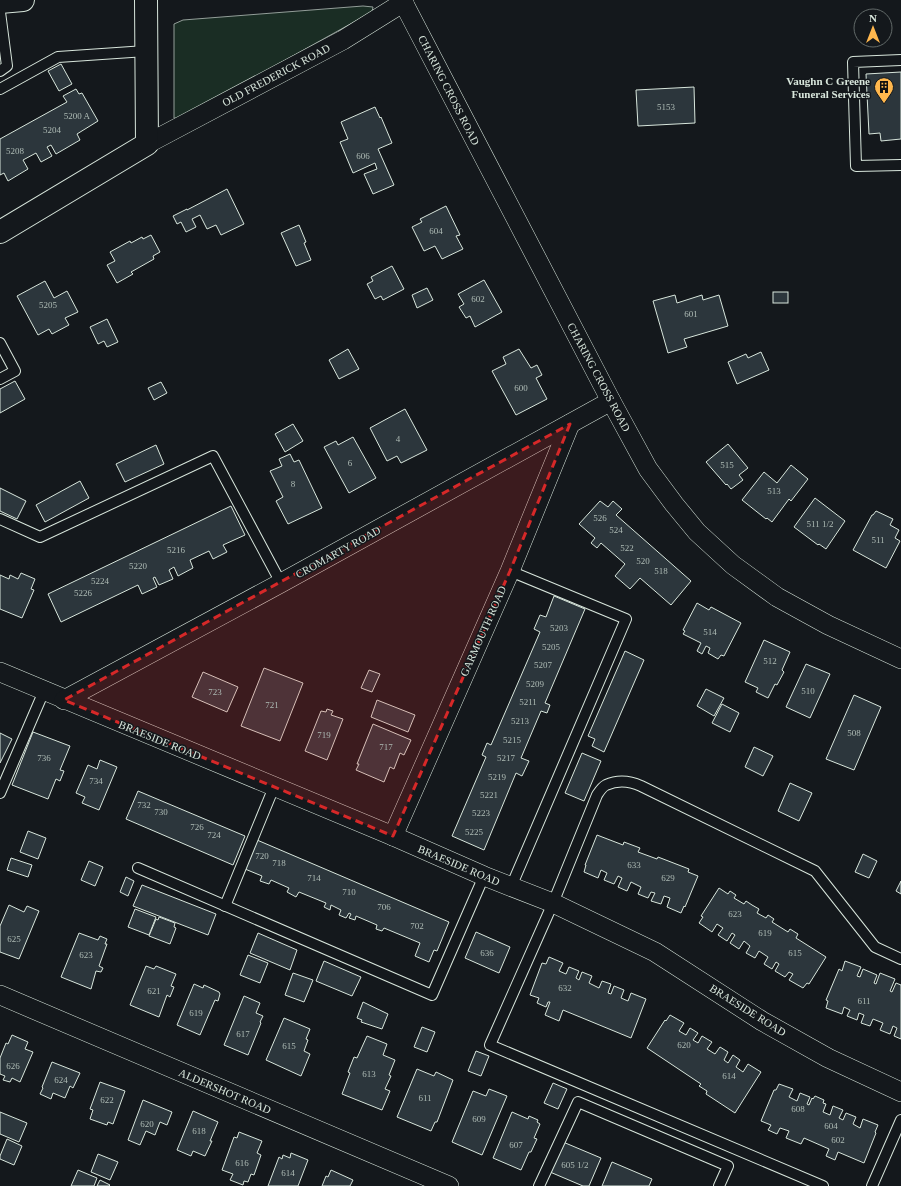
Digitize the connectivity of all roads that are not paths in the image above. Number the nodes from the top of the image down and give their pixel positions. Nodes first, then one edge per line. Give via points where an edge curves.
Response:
1 (23, 0) edge
2 (146, 0) edge
3 (403, 1) edge
4 (0, 2) edge
5 (0, 12) edge
6 (2, 40) edge
7 (146, 51) junction
8 (901, 60) edge
9 (0, 71) edge
10 (0, 89) edge
11 (147, 144) junction
12 (901, 165) edge
13 (0, 232) edge
14 (0, 343) edge
15 (0, 379) edge
16 (611, 401) junction
17 (570, 424) junction
18 (0, 519) edge
19 (510, 571) junction
20 (281, 583) junction
21 (901, 659) edge
22 (0, 672) edge
23 (44, 691) junction
24 (64, 700) junction
25 (274, 787) junction
26 (0, 793) edge
27 (393, 836) junction
28 (138, 868) dead end
29 (484, 876) junction
30 (511, 887) junction
31 (552, 903) junction
32 (225, 906) junction
33 (901, 959) edge
34 (0, 995) edge
35 (901, 1092) edge
36 (901, 1120) edge
37 (449, 1186) edge
38 (539, 1186) edge
39 (719, 1186) edge
40 (823, 1186) edge
41 (872, 1186) edge

1 - 4 street
2 - 7 street
3 - 11 street, OLD FREDERICK ROAD via 343,40
3 - 16 street, CHARING CROSS ROAD
5 - 6 lane
6 - 9 lane via 7,66
7 - 10 lane via 58,56
7 - 11 street
8 - 12 lane via 853,62 856,166
11 - 13 street, OLD FREDERICK ROAD
14 - 15 lane via 15,371
16 - 17 street, CROMARTY ROAD
16 - 21 street, CHARING CROSS ROAD via 648,469 674,504 697,532 733,565 777,596 828,625
17 - 19 street, GARMOUTH ROAD
17 - 20 street, CROMARTY ROAD
18 - 20 lane via 40,537 212,456
19 - 27 street, GARMOUTH ROAD
19 - 30 lane via 626,619
20 - 24 street, CROMARTY ROAD
22 - 23 street, BRAESIDE ROAD
23 - 24 street, BRAESIDE ROAD
23 - 26 lane
24 - 25 street, BRAESIDE ROAD
25 - 27 street, BRAESIDE ROAD
25 - 32 lane
27 - 29 street, BRAESIDE ROAD
28 - 32 lane
29 - 30 street, BRAESIDE ROAD
29 - 32 lane via 432,995
30 - 31 street, BRAESIDE ROAD
31 - 33 lane via 596,795 605,786 630,781 815,871 875,947
31 - 35 street, BRAESIDE ROAD via 655,952 782,1032 828,1058
31 - 40 lane via 490,1045
34 - 37 street, ALDERSHOT ROAD
36 - 41 lane
38 - 39 lane via 578,1102 728,1166

